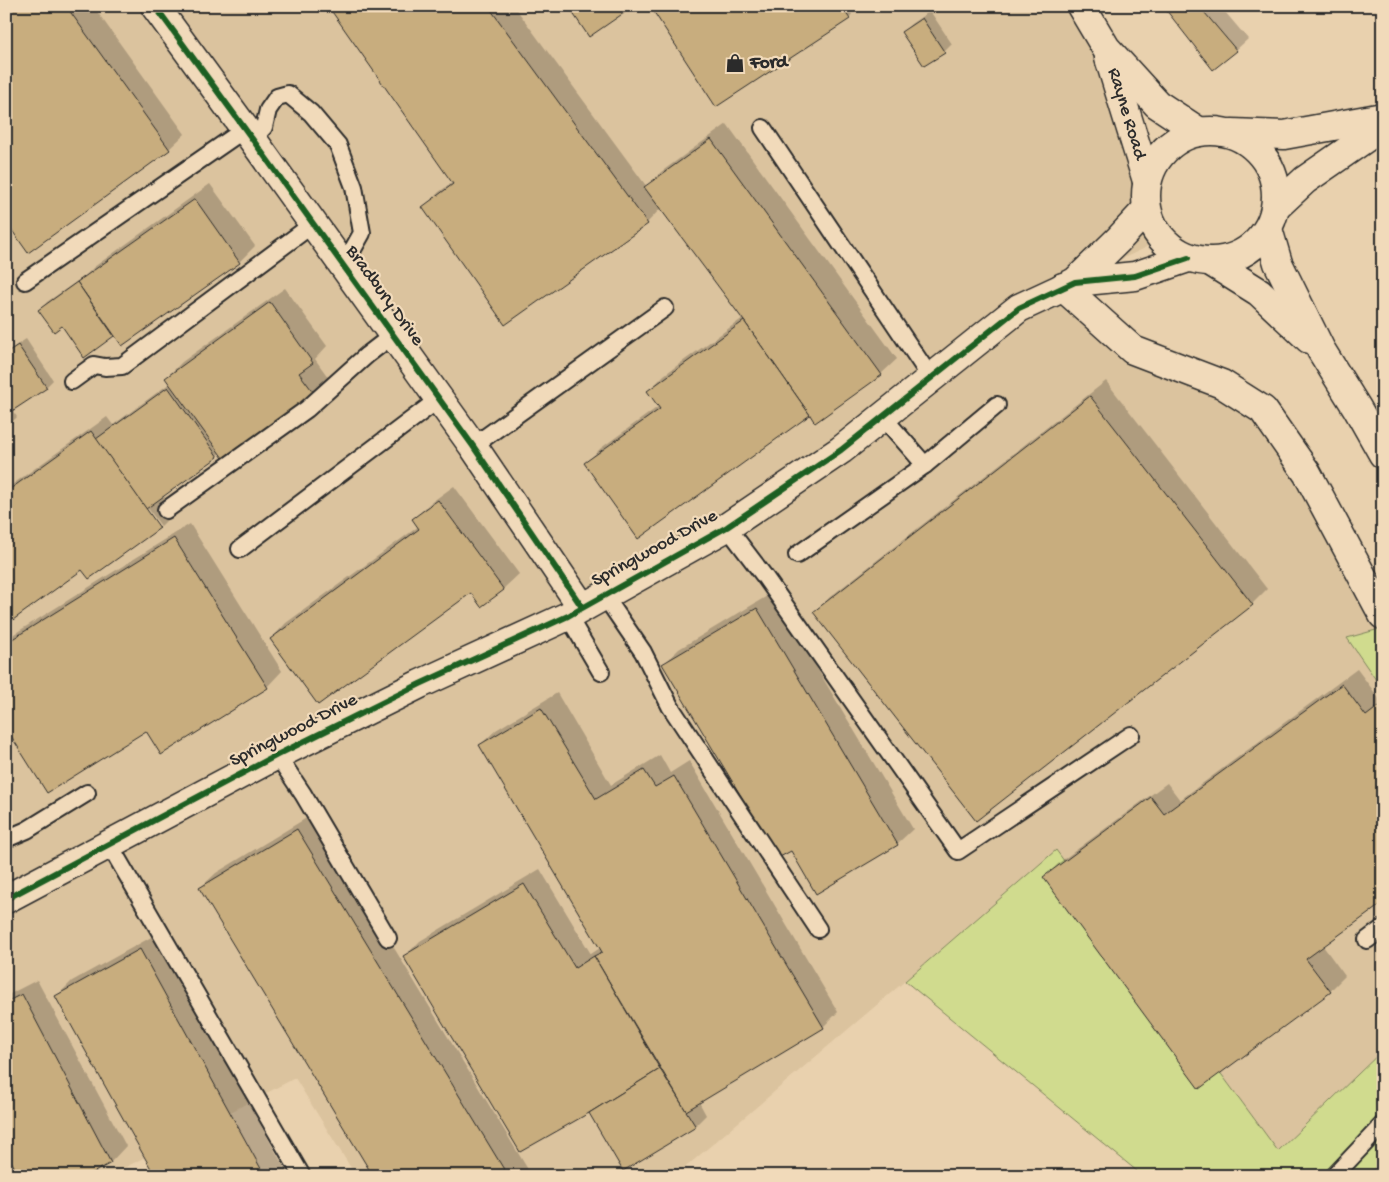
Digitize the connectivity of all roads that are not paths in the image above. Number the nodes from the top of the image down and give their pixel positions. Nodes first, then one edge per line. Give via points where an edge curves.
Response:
1 (155, 6) edge
2 (1081, 6) edge
3 (1106, 48) junction
4 (1383, 117) edge
5 (1383, 126) edge
6 (763, 128) dead end
7 (1198, 131) junction
8 (1231, 133) junction
9 (249, 134) junction
10 (1147, 180) junction
11 (1146, 210) junction
12 (1272, 218) junction
13 (313, 224) junction
14 (1200, 260) junction
15 (340, 261) junction
16 (25, 281) dead end
17 (1069, 284) junction
18 (665, 308) dead end
19 (393, 335) junction
20 (1321, 350) junction
21 (931, 378) junction
22 (72, 381) dead end
23 (439, 399) junction
24 (997, 405) dead end
25 (882, 416) junction
26 (473, 446) junction
27 (1383, 454) edge
28 (925, 465) junction
29 (166, 510) dead end
30 (728, 527) junction
31 (240, 549) dead end
32 (797, 555) dead end
33 (585, 606) junction
34 (1383, 615) edge
35 (601, 672) dead end
36 (1131, 735) dead end
37 (277, 755) junction
38 (86, 793) dead end
39 (6, 839) edge
40 (108, 844) junction
41 (6, 899) edge
42 (1383, 928) edge
43 (818, 929) dead end
44 (388, 938) dead end
45 (1367, 940) dead end
46 (1383, 1124) edge
47 (302, 1176) edge
48 (1334, 1176) edge

1 - 9 street, Bradbury Drive
2 - 3 street, Rayne Road
3 - 7 street, Rayne Road via 1157,104
3 - 10 street, Rayne Road
4 - 8 street via 1284,134
5 - 12 street via 1305,180
6 - 21 lane
7 - 8 street, Rayne Road
7 - 10 street, Rayne Road via 1164,149
8 - 12 street, Rayne Road via 1253,144 1267,162 1276,184
9 - 13 street, Bradbury Drive
9 - 15 lane via 264,127 268,110 277,97 288,94 311,113 338,145 354,187 362,232 353,250
9 - 16 lane
10 - 11 street, Rayne Road
11 - 14 street, Rayne Road via 1154,229 1169,246
11 - 17 street, Springwood Drive
12 - 14 street via 1253,246 1234,258
12 - 20 street, Rayne Road via 1278,263
13 - 15 street, Bradbury Drive
13 - 22 lane via 122,366 94,365
14 - 17 street, Springwood Drive via 1135,276
14 - 20 street, Rayne Road via 1259,292
15 - 19 street, Bradbury Drive
17 - 21 street, Springwood Drive via 1020,308
17 - 34 street via 1133,350 1222,384 1263,410 1307,473
18 - 26 lane
19 - 23 street, Bradbury Drive
19 - 29 lane via 307,409
20 - 27 street, Rayne Road
21 - 25 street, Springwood Drive
23 - 26 street, Bradbury Drive
23 - 31 lane
24 - 28 lane
25 - 28 lane
25 - 30 street, Springwood Drive via 841,450
26 - 33 street, Bradbury Drive
28 - 32 lane
30 - 33 street, Springwood Drive
30 - 36 lane via 958,851
33 - 35 lane
33 - 37 street, Springwood Drive
33 - 43 lane via 643,652 670,706
37 - 40 street, Springwood Drive
37 - 44 lane
38 - 39 lane via 27,830
40 - 41 street, Springwood Drive
40 - 47 lane
42 - 45 lane
46 - 48 lane

